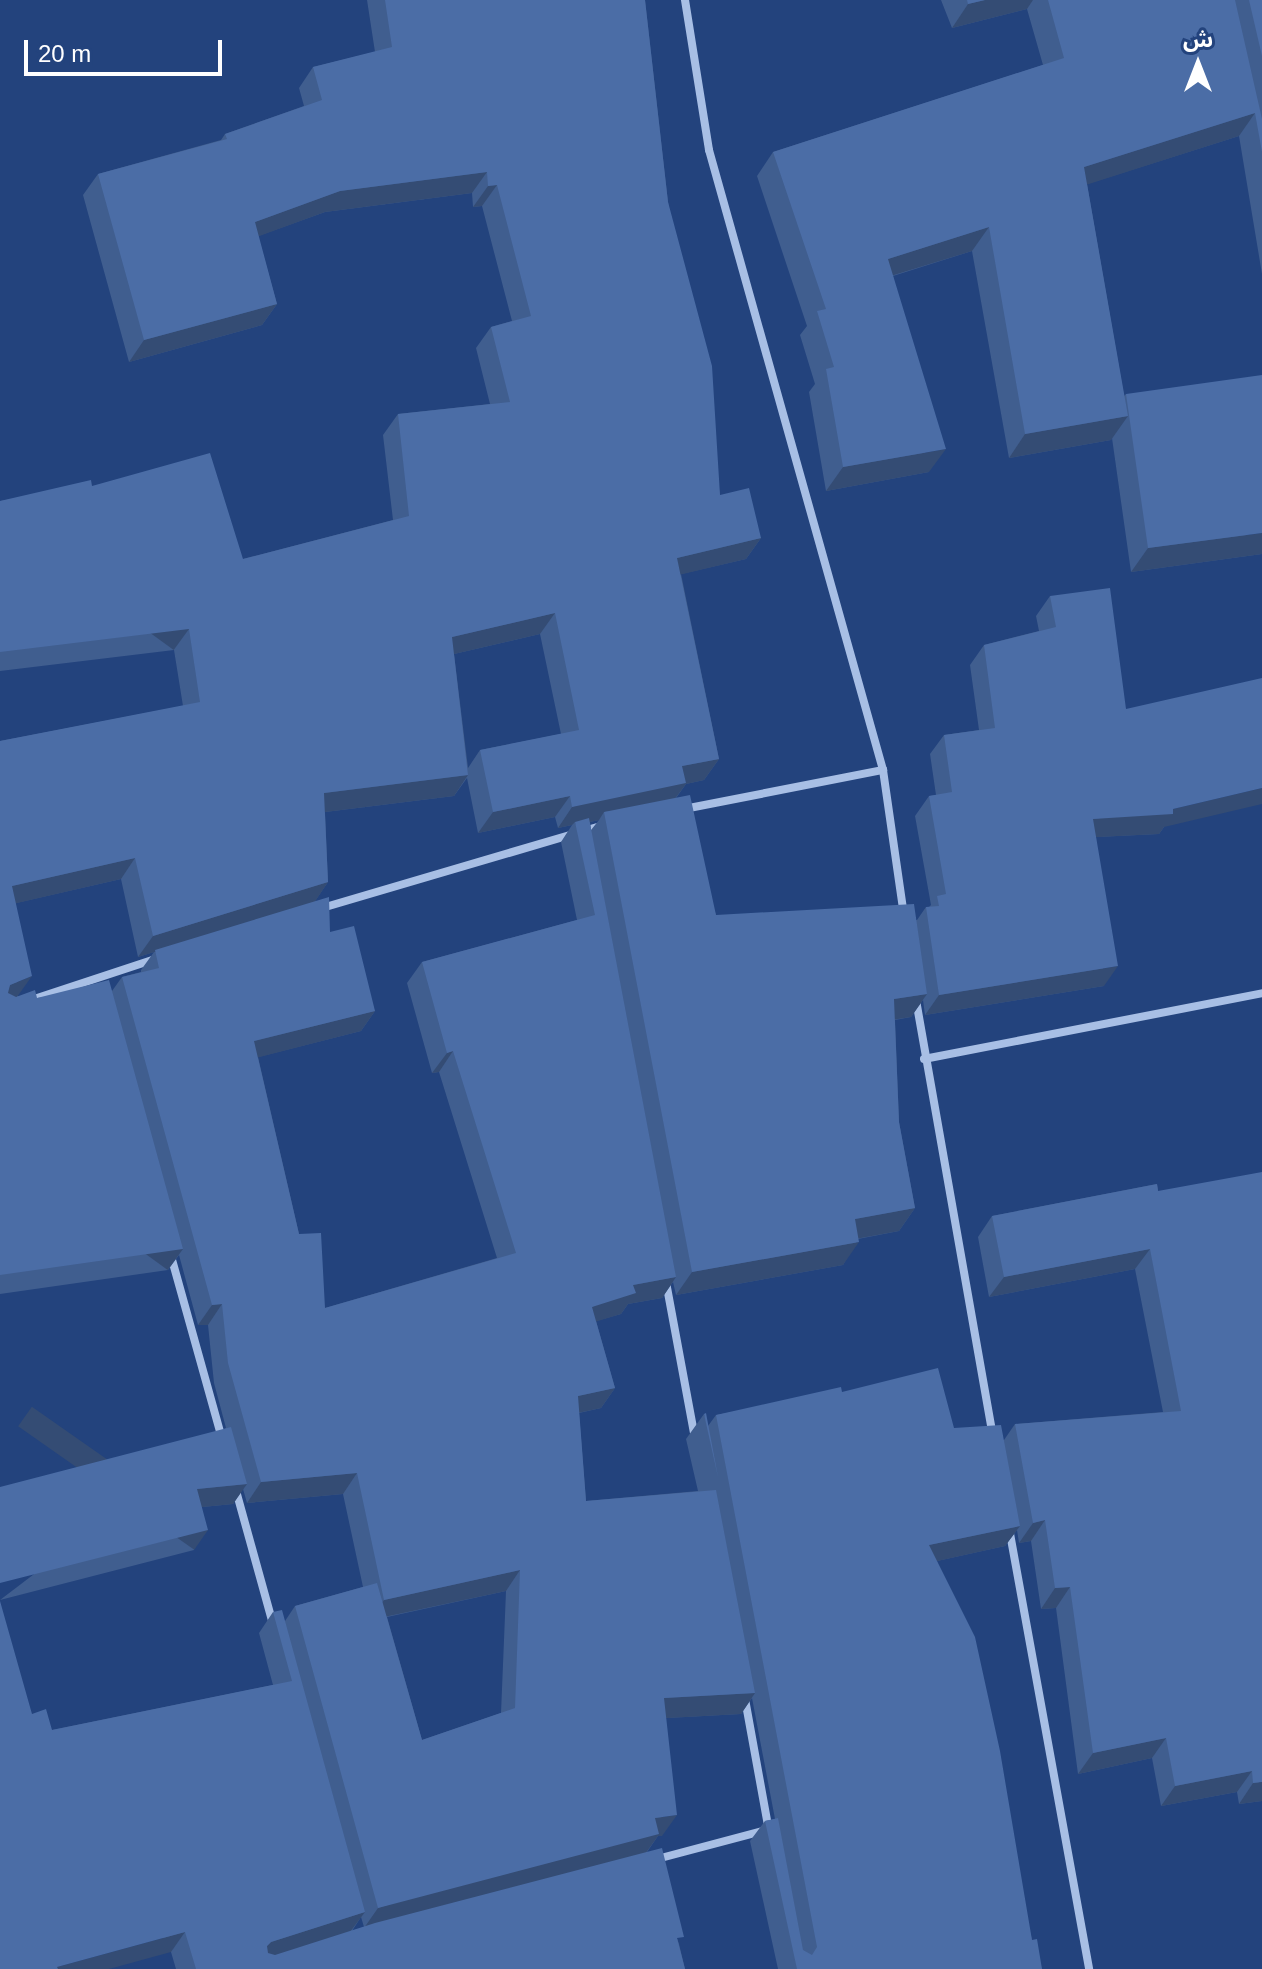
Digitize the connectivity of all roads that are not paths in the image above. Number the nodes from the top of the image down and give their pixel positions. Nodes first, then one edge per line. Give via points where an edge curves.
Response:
1 (685, 0) edge
2 (883, 770) junction
3 (671, 812) edge
4 (611, 823) edge
5 (580, 829) junction
6 (583, 845) edge
7 (307, 913) edge
8 (905, 922) edge
9 (171, 954) edge
10 (95, 977) junction
11 (913, 983) edge
12 (99, 993) edge
13 (1262, 993) edge
14 (14, 1006) edge
15 (924, 1059) junction
16 (170, 1252) edge
17 (663, 1267) edge
18 (225, 1450) edge
19 (995, 1451) edge
20 (698, 1454) dead end
21 (233, 1480) edge
22 (1007, 1514) edge
23 (275, 1633) edge
24 (743, 1689) edge
25 (769, 1829) junction
26 (772, 1845) edge
27 (648, 1861) edge
28 (1089, 1969) edge

1 - 2 street via 709,150
2 - 3 street
2 - 8 street
4 - 5 street
5 - 6 street
5 - 7 street
9 - 10 street
10 - 12 street
10 - 14 street
11 - 15 street
13 - 15 street
15 - 19 street
16 - 18 street
17 - 20 street
21 - 23 street
22 - 28 street
24 - 25 street
25 - 26 street
25 - 27 street

